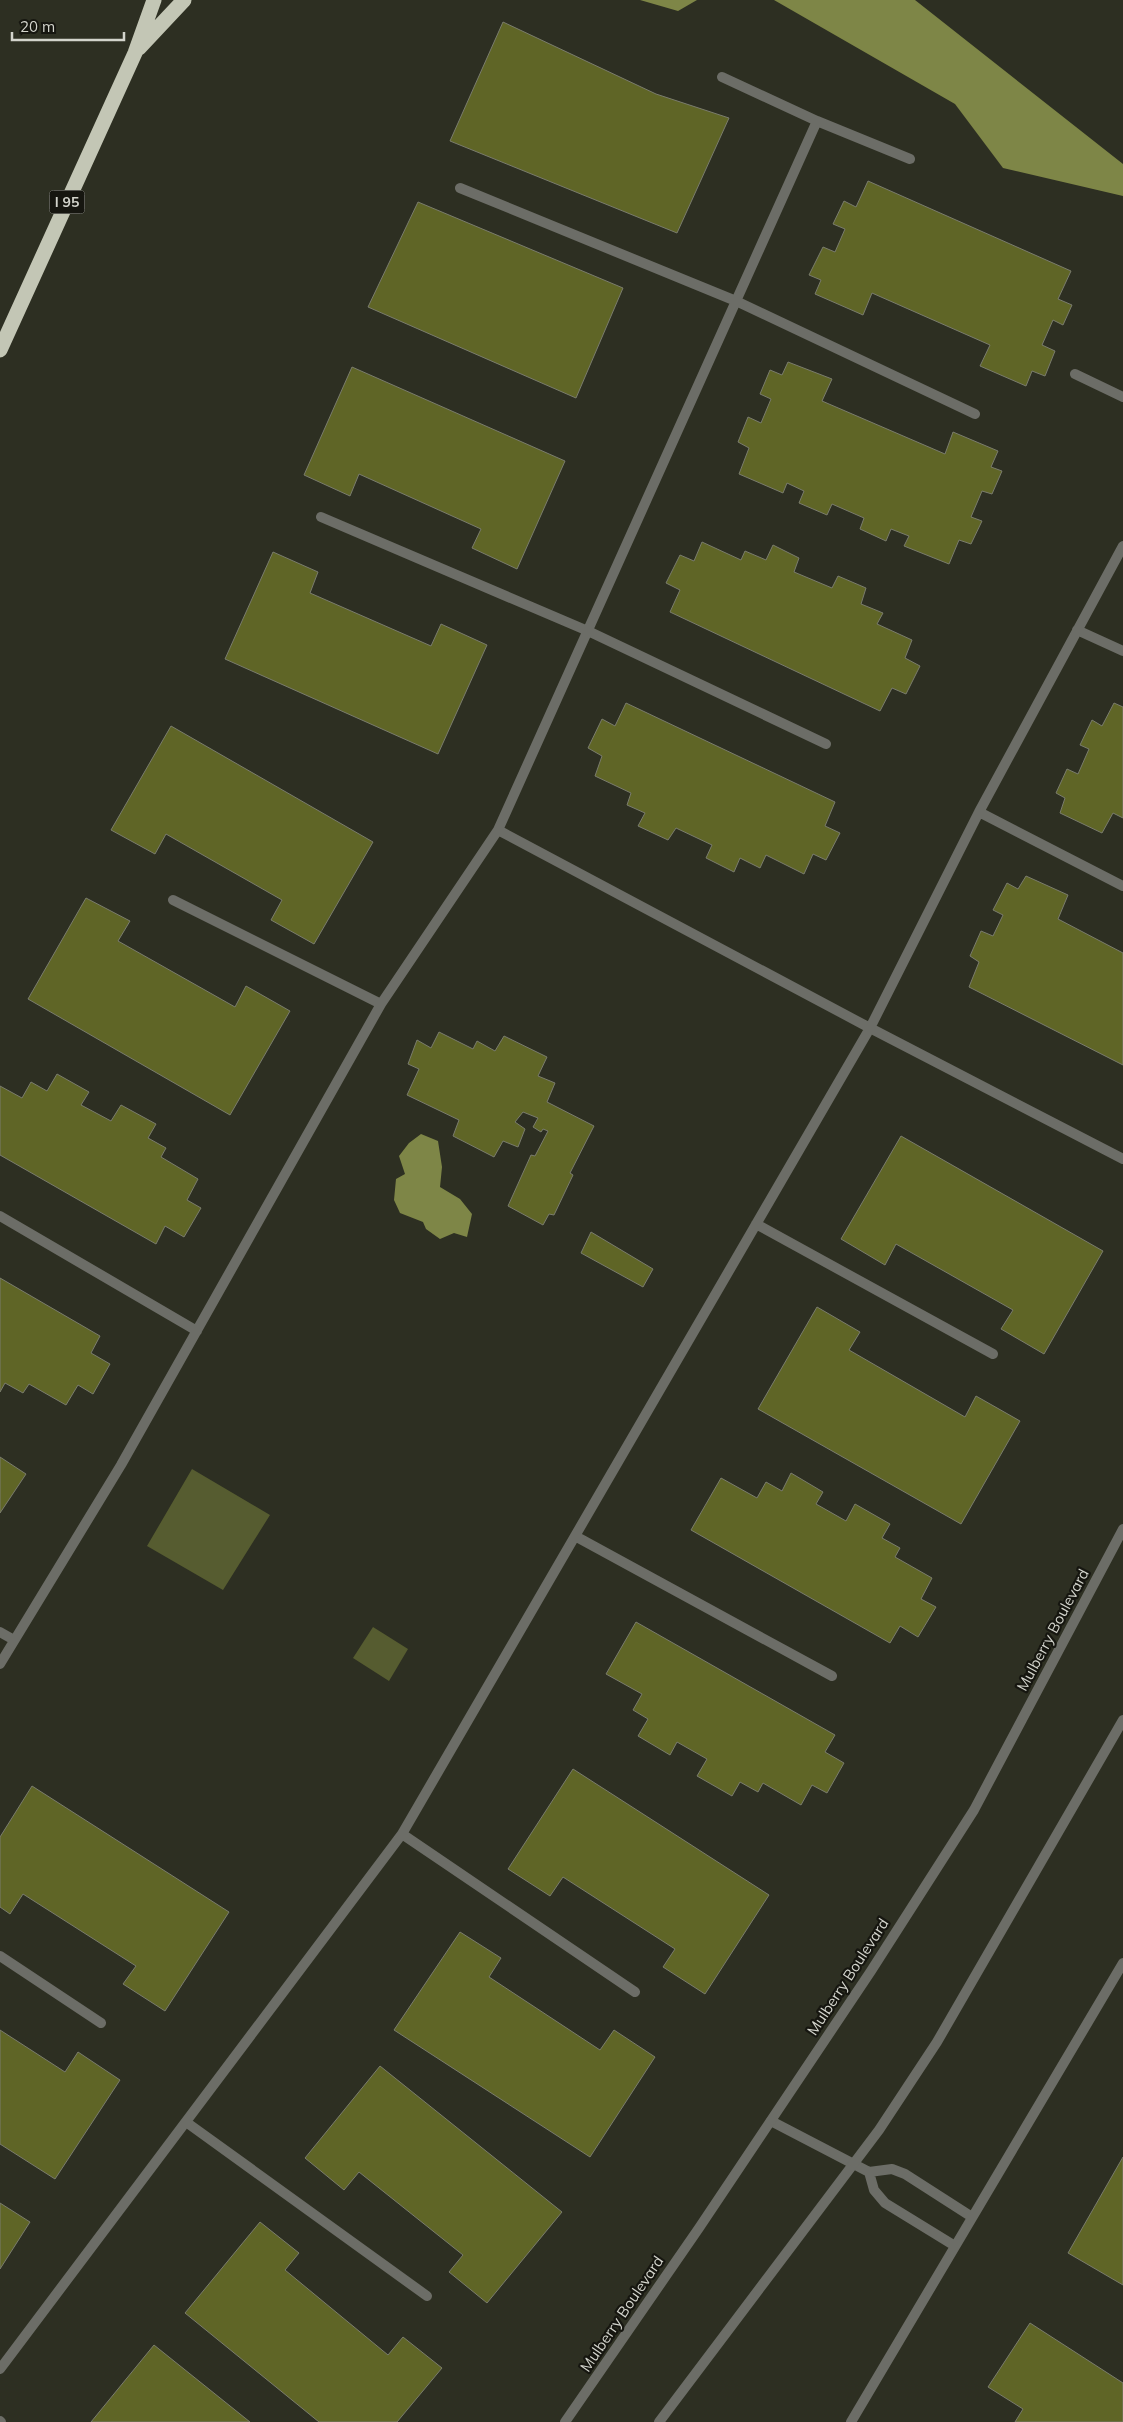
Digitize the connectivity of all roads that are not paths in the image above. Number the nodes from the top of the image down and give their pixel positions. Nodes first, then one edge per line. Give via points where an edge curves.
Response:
1 (154, 0) edge
2 (184, 0) edge
3 (135, 53) junction
4 (722, 77) dead end
5 (817, 121) junction
6 (910, 159) dead end
7 (460, 188) dead end
8 (736, 301) junction
9 (0, 350) edge
10 (1075, 374) dead end
11 (1123, 398) edge
12 (975, 414) dead end
13 (321, 517) dead end
14 (1123, 546) edge
15 (1077, 630) junction
16 (588, 631) junction
17 (1123, 651) edge
18 (826, 744) dead end
19 (979, 812) junction
20 (498, 830) junction
21 (1123, 886) edge
22 (173, 900) dead end
23 (381, 1004) junction
24 (870, 1028) junction
25 (1123, 1158) edge
26 (0, 1216) edge
27 (756, 1224) junction
28 (197, 1331) junction
29 (993, 1354) dead end
30 (1123, 1529) edge
31 (575, 1536) junction
32 (0, 1632) edge
33 (14, 1640) junction
34 (0, 1664) edge
35 (832, 1676) dead end
36 (1123, 1720) edge
37 (402, 1834) junction
38 (0, 1956) edge
39 (1123, 1963) edge
40 (635, 1992) dead end
41 (102, 2023) dead end
42 (771, 2121) junction
43 (186, 2122) junction
44 (852, 2165) junction
45 (870, 2172) junction
46 (972, 2217) junction
47 (955, 2246) junction
48 (427, 2296) dead end
49 (0, 2369) edge
50 (564, 2422) edge
51 (659, 2422) edge
52 (851, 2422) edge

1 - 3 highway, I 95
2 - 3 highway
3 - 9 highway, I 95
4 - 5 street
5 - 6 street
5 - 8 street
7 - 8 street
8 - 12 street
8 - 16 street
10 - 11 street
13 - 16 street
14 - 15 street
15 - 17 street
15 - 19 street
16 - 18 street
16 - 20 street
19 - 21 street
19 - 24 street
20 - 23 street
20 - 24 street
22 - 23 street
23 - 28 street
24 - 25 street
24 - 27 street
26 - 28 street
27 - 29 street
27 - 31 street
28 - 33 street via 122,1465
30 - 42 street, Mulberry Boulevard via 974,1810
31 - 35 street
31 - 37 street
32 - 33 street
33 - 34 street
36 - 44 street via 937,2042
37 - 40 street
37 - 43 street
38 - 41 street
39 - 46 street
42 - 44 street
42 - 50 street, Mulberry Boulevard
43 - 48 street
43 - 49 street
44 - 45 street
44 - 51 street
45 - 46 street via 892,2169 905,2174
45 - 47 street via 874,2190 885,2203
46 - 47 street
47 - 52 street

